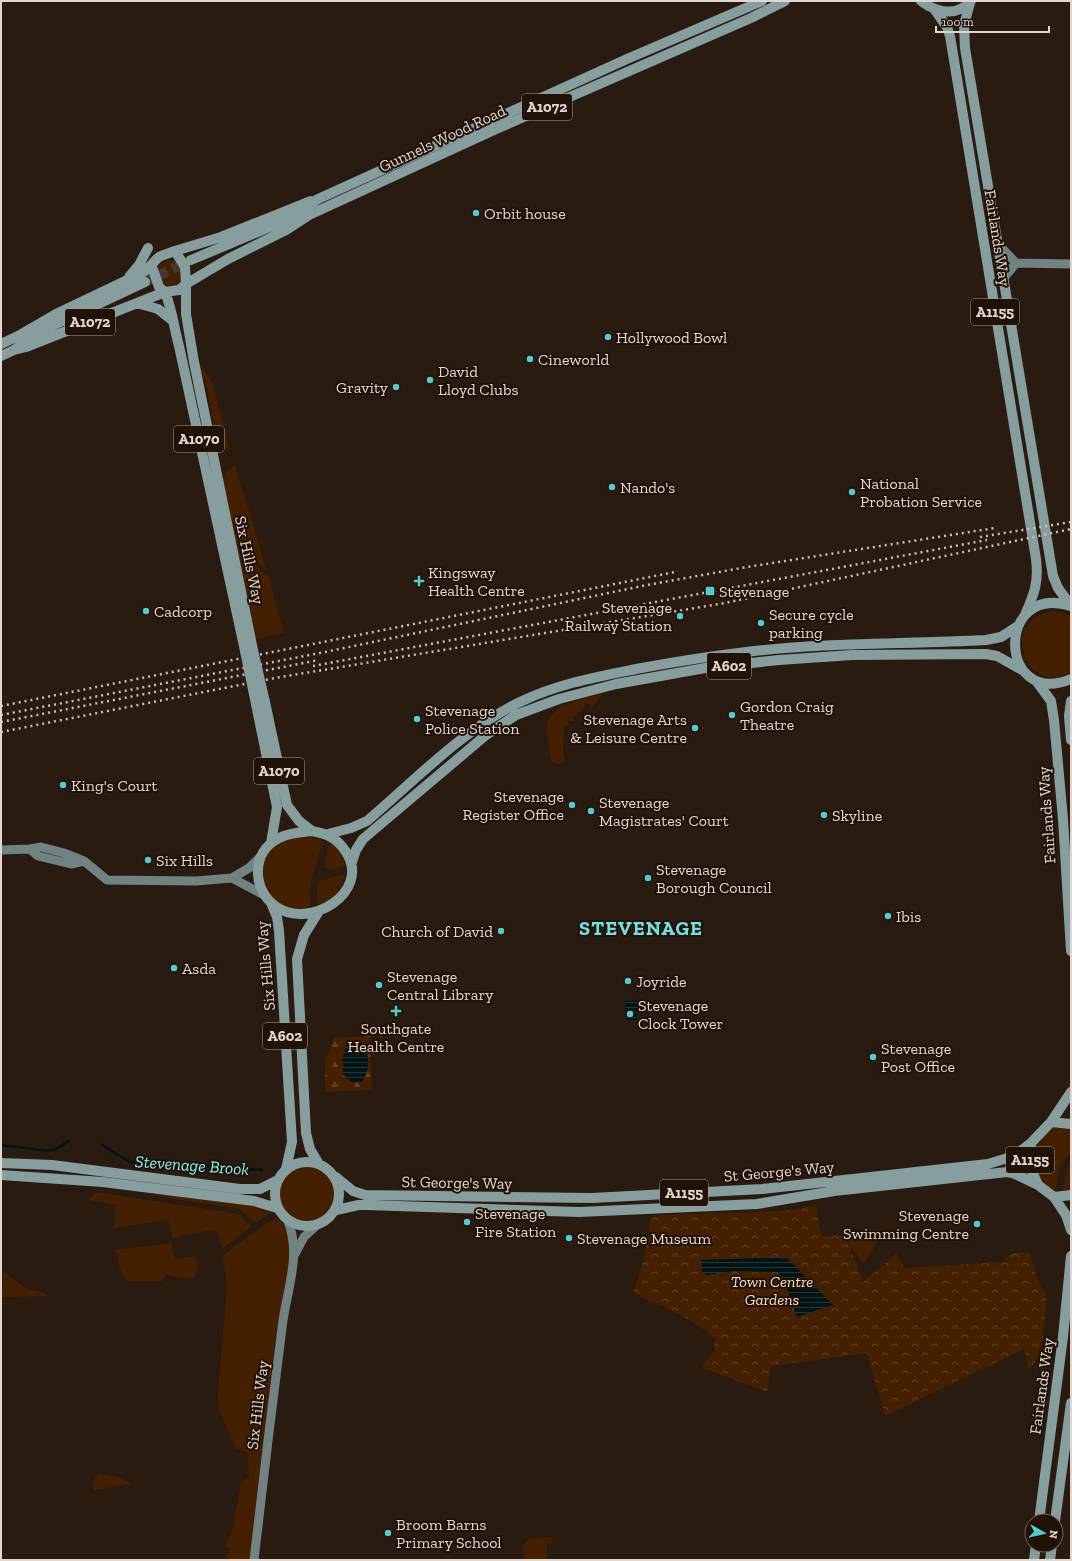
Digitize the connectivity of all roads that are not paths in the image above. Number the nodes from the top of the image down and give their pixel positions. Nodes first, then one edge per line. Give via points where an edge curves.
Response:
1 (762, 1) edge
2 (785, 1) edge
3 (921, 1) edge
4 (971, 2) edge
5 (935, 10) junction
6 (318, 199) junction
7 (309, 216) junction
8 (286, 220) junction
9 (998, 244) junction
10 (148, 248) dead end
11 (175, 251) junction
12 (191, 260) tunnel mouth
13 (1016, 263) junction
14 (1071, 264) edge
15 (152, 267) junction
16 (128, 278) junction
17 (1004, 279) junction
18 (145, 282) tunnel mouth
19 (186, 284) junction
20 (165, 292) junction
21 (137, 303) junction
22 (172, 320) junction
23 (39, 332) junction
24 (18, 336) junction
25 (1, 344) edge
26 (14, 350) junction
27 (1, 356) edge
28 (1071, 606) edge
29 (1025, 615) junction
30 (1018, 626) junction
31 (249, 650) junction
32 (1022, 670) junction
33 (1071, 679) edge
34 (1037, 682) junction
35 (1071, 701) edge
36 (260, 703) junction
37 (1071, 740) edge
38 (312, 831) junction
39 (328, 834) junction
40 (271, 843) junction
41 (1, 850) edge
42 (260, 857) junction
43 (352, 862) junction
44 (232, 878) junction
45 (264, 895) junction
46 (272, 903) junction
47 (319, 911) junction
48 (1071, 951) edge
49 (1071, 1092) edge
50 (1051, 1122) junction
51 (1071, 1124) edge
52 (1032, 1143) junction
53 (1, 1163) edge
54 (319, 1164) junction
55 (286, 1169) junction
56 (1, 1175) edge
57 (336, 1177) junction
58 (278, 1180) junction
59 (1038, 1185) junction
60 (1071, 1195) edge
61 (1054, 1197) junction
62 (278, 1208) junction
63 (336, 1210) junction
64 (288, 1221) junction
65 (317, 1225) junction
66 (1071, 1230) edge
67 (295, 1254) junction
68 (1071, 1256) edge
69 (1071, 1403) edge
70 (1040, 1513) edge
71 (1056, 1513) edge
72 (254, 1560) edge

1 - 6 main road, Gunnels Wood Road / A1072 via 627,59
2 - 7 main road, Gunnels Wood Road / A1072 via 494,130
3 - 5 main road
4 - 5 main road via 954,11
4 - 9 main road, Fairlands Way / A1155 via 964,25 965,48
5 - 29 main road, Fairlands Way / A1155 via 950,36 1036,559 1036,590
6 - 8 main road, Gunnels Wood Road / A1072
6 - 11 main road, Gunnels Wood Road / A1072 via 221,237
7 - 8 main road, Gunnels Wood Road / A1072
7 - 19 main road, Gunnels Wood Road / A1072
8 - 12 main road, Gunnels Wood Road / A1072
9 - 13 street
9 - 17 main road, Fairlands Way / A1155
10 - 16 main road
11 - 15 main road, Gunnels Wood Road / A1072 via 159,257
11 - 19 main road via 185,267
13 - 14 street
13 - 17 street
15 - 16 main road, Gunnels Wood Road / A1072
15 - 20 main road via 158,287
16 - 24 main road, Gunnels Wood Road / A1072
17 - 28 main road, Fairlands Way / A1155 via 1053,576
18 - 23 main road, Gunnels Wood Road / A1072
19 - 20 main road, Gunnels Wood Road / A1072 via 180,290
19 - 31 main road, Six Hills Way / A1070 via 186,314 194,362
20 - 21 main road, Gunnels Wood Road / A1072
20 - 22 main road, Six Hills Way / A1070 via 171,307
21 - 22 main road via 158,309
21 - 26 main road, Gunnels Wood Road / A1072
22 - 31 main road, Six Hills Way / A1070
23 - 24 main road, Gunnels Wood Road / A1072
23 - 26 main road, Gunnels Wood Road / A1072
24 - 25 main road, Gunnels Wood Road / A1072
26 - 27 main road, Gunnels Wood Road / A1072
28 - 29 main road, A602 via 1047,604
29 - 30 main road, A602
30 - 32 main road, A602 via 1014,650
30 - 39 main road, A602 via 1001,637 986,640 816,646 700,658 578,681 544,692 500,712 466,736 366,821
31 - 36 main road, Six Hills Way / A1070, bridge
32 - 34 main road, A602
32 - 43 main road, A602 via 998,656 986,654 830,656 705,668 616,684 560,699 516,715 460,755 363,839
33 - 34 main road via 1061,682
34 - 48 main road, Fairlands Way via 1051,701 1054,720
35 - 37 main road
36 - 38 main road, Six Hills Way / A1070 via 287,805 299,821
36 - 40 main road, Six Hills Way / A1070 via 277,806
38 - 39 main road, A602
38 - 40 main road, A602 via 291,834
39 - 43 main road via 339,842
40 - 42 main road, A602
41 - 44 street via 30,849 38,856 71,864 84,861 107,880 196,881
42 - 44 street via 249,868
42 - 45 main road, A602 via 257,878
43 - 47 main road, A602 via 352,874 345,891 334,904
44 - 45 street
45 - 46 main road, A602
46 - 47 main road, A602 via 281,911 290,913 307,914
46 - 55 main road, Six Hills Way / A602 via 279,931 292,1142
47 - 54 main road, Six Hills Way / A602 via 304,935 297,959 306,1133 310,1148
49 - 50 main road, A1155
50 - 51 main road
50 - 52 main road, A1155
52 - 57 main road, St George's Way / A1155 via 1014,1156 988,1164 762,1189 592,1198 365,1195 353,1190
52 - 59 main road, A1155 via 1031,1169
53 - 58 main road, A602 via 52,1165 240,1189 260,1189
54 - 55 main road via 304,1162
54 - 57 main road, A602 via 325,1166
55 - 58 main road, A602
56 - 62 main road via 103,1182 254,1201
57 - 63 main road via 339,1193
58 - 62 main road, A602 via 275,1196
59 - 61 main road, A1155
59 - 63 main road, St George's Way / A1155 via 1007,1172 834,1191 757,1204 579,1212 367,1205
60 - 61 main road
61 - 66 main road, A1155 via 1066,1215
62 - 64 main road
63 - 65 main road
64 - 65 main road via 298,1225
64 - 67 street, Six Hills Way via 293,1233
65 - 67 street, Six Hills Way via 304,1237
67 - 72 street, Six Hills Way via 283,1317
68 - 70 main road, Fairlands Way
69 - 71 main road, Fairlands Way

